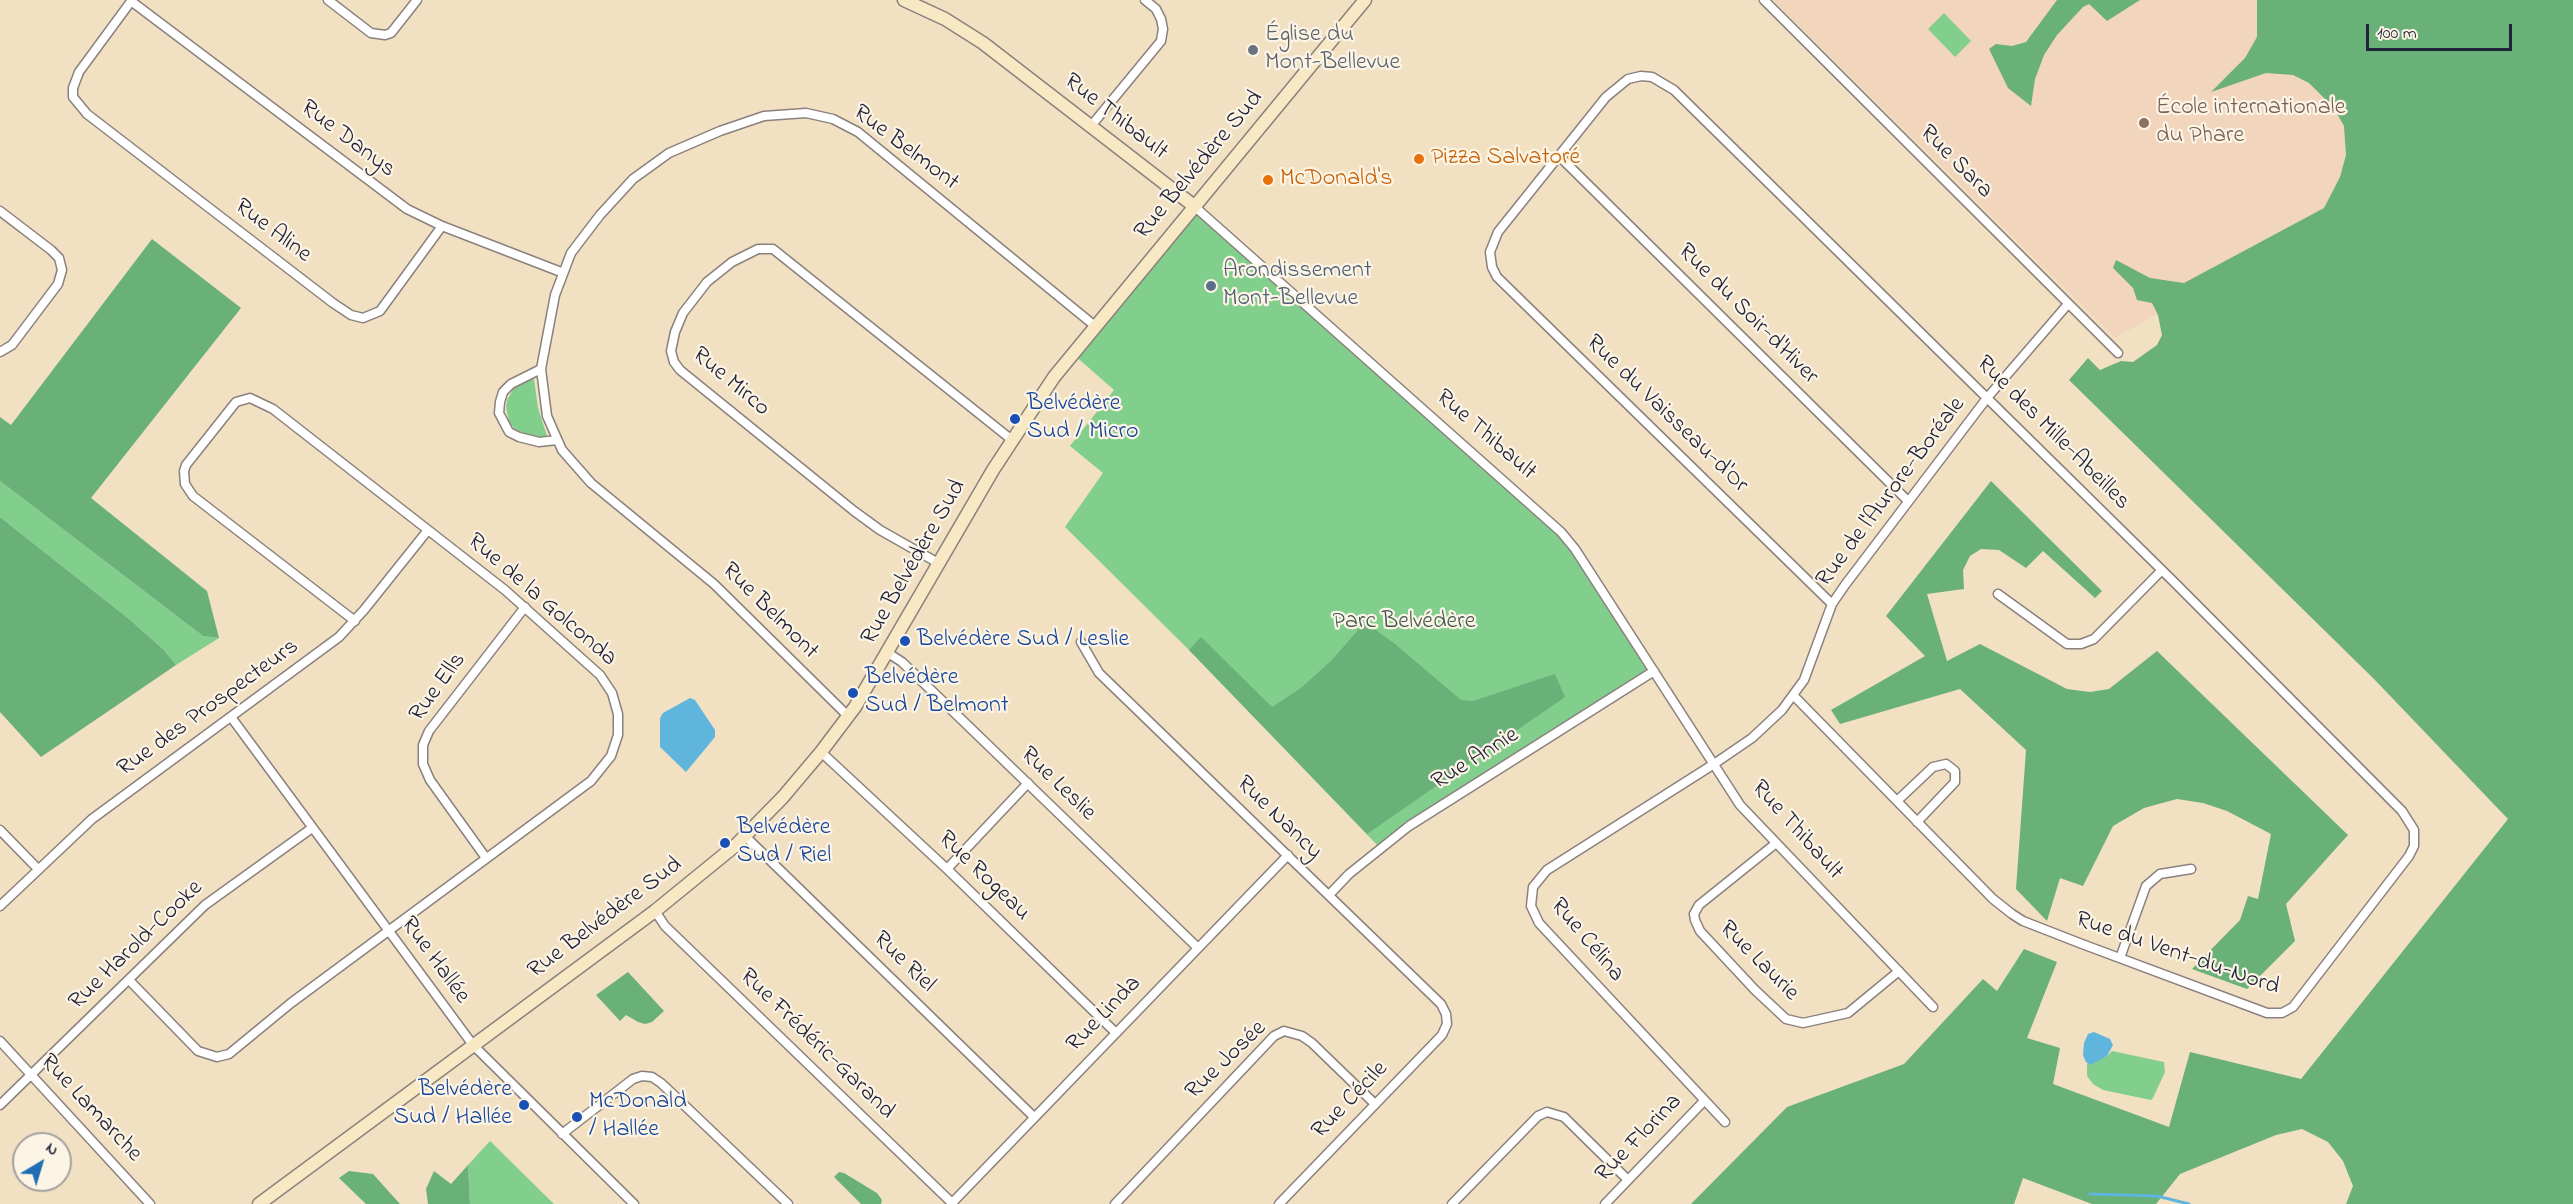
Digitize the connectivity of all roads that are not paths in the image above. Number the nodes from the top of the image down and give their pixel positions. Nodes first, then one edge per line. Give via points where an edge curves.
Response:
1 (328, 0) edge
2 (417, 0) edge
3 (904, 0) edge
4 (1145, 0) edge
5 (1365, 0) edge
6 (1764, 0) edge
7 (131, 1) edge
8 (1091, 126) junction
9 (1559, 156) junction
10 (1194, 206) junction
11 (0, 211) edge
12 (442, 226) junction
13 (561, 272) junction
14 (2068, 304) junction
15 (1095, 326) junction
16 (0, 352) edge
17 (2118, 353) dead end
18 (541, 369) junction
19 (1987, 398) junction
20 (557, 440) junction
21 (1012, 440) junction
22 (1908, 501) junction
23 (428, 530) junction
24 (940, 564) junction
25 (2162, 570) junction
26 (1998, 594) dead end
27 (1832, 604) junction
28 (525, 607) junction
29 (355, 621) junction
30 (1081, 642) dead end
31 (888, 653) junction
32 (1654, 671) junction
33 (1794, 696) junction
34 (848, 716) junction
35 (231, 717) junction
36 (821, 752) junction
37 (1714, 764) junction
38 (1028, 783) junction
39 (1897, 801) junction
40 (1917, 822) junction
41 (312, 828) junction
42 (0, 830) edge
43 (745, 836) junction
44 (2415, 840) joint
45 (1775, 844) junction
46 (1288, 855) junction
47 (486, 858) junction
48 (38, 869) junction
49 (947, 869) junction
50 (2191, 869) dead end
51 (1329, 895) junction
52 (0, 906) edge
53 (655, 911) junction
54 (388, 931) junction
55 (1198, 948) junction
56 (2120, 958) junction
57 (1899, 971) junction
58 (129, 980) junction
59 (1933, 1007) dead end
60 (1447, 1024) joint
61 (1116, 1032) junction
62 (0, 1041) edge
63 (473, 1046) junction
64 (32, 1074) junction
65 (1704, 1101) junction
66 (1375, 1104) junction
67 (0, 1105) edge
68 (1034, 1117) junction
69 (1725, 1122) dead end
70 (562, 1134) junction
71 (1628, 1180) junction
72 (150, 1204) edge
73 (259, 1204) edge
74 (634, 1204) edge
75 (789, 1204) edge
76 (953, 1204) edge
77 (1115, 1204) edge
78 (1279, 1204) edge
79 (1452, 1204) edge
80 (1605, 1204) edge

1 - 2 street via 371,33 385,35 391,33
3 - 8 street, Rue Thibault via 983,43
4 - 8 street via 1161,19 1161,41
5 - 10 street, Rue Belvédère Sud
6 - 14 street, Rue Sara
7 - 12 street, Rue Danys via 386,194
7 - 12 street, Rue Aline via 79,72 73,97 87,114 333,303 351,315 372,315 387,303
8 - 10 street, Rue Thibault
9 - 19 street, Rue des Mille-Abeilles via 1606,97 1628,79 1652,77 1674,90
9 - 22 street, Rue du Soir-d'Hiver
9 - 27 street, Rue du Vaisseau-d'Or via 1504,223 1492,244 1490,260 1497,277
10 - 15 street, Rue Belvédère Sud
10 - 32 street, Rue Thibault via 1561,532
11 - 16 street via 51,250 62,270 58,284 12,345
12 - 13 street, Rue Danys
13 - 15 street, Rue Belmont via 600,215 633,179 656,161 764,116 806,113 833,119 858,132
13 - 18 street, Rue Belmont
14 - 17 street, Rue Sara
14 - 19 street, Rue de l'Aurore-Boréale
15 - 21 street, Rue Belvédère Sud via 1054,377
18 - 20 street, Rue Belmont via 543,401
18 - 20 street via 517,379 503,392 499,413 509,432 519,437 539,442
19 - 22 street, Rue de l'Aurore-Boréale
19 - 25 street, Rue des Mille-Abeilles
20 - 34 street, Rue Belmont via 584,477 697,568
21 - 24 street, Rue Belvédère Sud
21 - 24 street, Rue Mirco via 773,249 758,249 732,262 707,282 686,307 671,351 680,370 861,516
22 - 27 street, Rue de l'Aurore-Boréale
23 - 28 street, Rue de la Golconda
23 - 29 street, Rue des Prospecteurs
23 - 29 street, Rue de la Golconda via 265,404 250,398 231,406 186,465 185,484 193,496
24 - 31 street, Rue Belvédère Sud
25 - 26 street via 2094,639 2081,644 2067,644
25 - 44 street, Rue des Mille-Abeilles via 2402,811 2414,830
27 - 33 street, Rue de l'Aurore-Boréale via 1812,663
28 - 47 street, Rue Ells via 429,731 423,745 423,764 429,780
28 - 47 street, Rue de la Golconda via 606,683 618,714 618,735 611,756 591,781
29 - 35 street, Rue des Prospecteurs
30 - 46 street, Rue Nancy via 1099,673
31 - 34 street, Rue Belvédère Sud
31 - 38 street, Rue Leslie
32 - 37 street, Rue Thibault
32 - 51 street, Rue Annie via 1409,826
33 - 37 street, Rue de l'Aurore-Boréale via 1766,726
33 - 39 street, Rue du Vent-du-Nord
34 - 36 street, Rue Belvédère Sud
35 - 41 street, Rue Hallée
35 - 48 street, Rue des Prospecteurs via 92,819
36 - 43 street, Rue Belvédère Sud
36 - 49 street, Rue Rogeau
37 - 45 street, Rue Thibault via 1740,805
37 - 65 street, Rue Célina via 1547,870 1538,878 1531,897 1539,923
38 - 49 street
38 - 55 street, Rue Leslie
39 - 40 street, Rue du Vent-du-Nord
39 - 40 street via 1933,767 1946,764 1955,771 1955,782
40 - 56 street, Rue du Vent-du-Nord via 2012,914
41 - 54 street, Rue Hallée
41 - 58 street, Rue Harold-Cooke via 205,905
42 - 48 street
43 - 53 street, Rue Belvédère Sud
43 - 68 street, Rue Riel
44 - 56 street, Rue du Vent-du-Nord via 2409,856 2287,1011 2267,1013
45 - 57 street, Rue Thibault
45 - 57 street, Rue Laurie via 1699,904 1694,914 1700,931 1755,990 1786,1018 1803,1023 1848,1013
46 - 51 street, Rue Nancy
46 - 55 street, Rue Linda
47 - 54 street, Rue de la Golconda
48 - 52 street, Rue des Prospecteurs
49 - 61 street, Rue Rogeau
50 - 56 street via 2160,874 2146,886
51 - 60 street, Rue Nancy via 1441,1004
53 - 63 street, Rue Belvédère Sud
53 - 76 street, Rue Frédéric-Garand via 665,926
54 - 58 street, Rue de la Golconda via 223,1056 210,1057 198,1051
54 - 63 street, Rue Hallée
55 - 61 street, Rue Linda
57 - 59 street, Rue Thibault
58 - 64 street, Rue Harold-Cooke
60 - 66 street, Rue Cécile via 1442,1035
61 - 68 street, Rue Linda
62 - 64 street, Rue Lamarche
63 - 70 street, Rue Hallée
63 - 73 street, Rue Belvédère Sud
64 - 67 street, Rue Harold-Cooke
64 - 72 street, Rue Lamarche
65 - 69 street, Rue Célina
65 - 71 street, Rue Florina
66 - 77 street, Rue Josée via 1312,1043 1284,1031 1274,1036
66 - 78 street, Rue Cécile
68 - 76 street, Rue Linda
70 - 74 street, Rue Hallée
70 - 75 street via 633,1079 652,1077
71 - 79 street via 1564,1117 1547,1112 1538,1116
71 - 80 street, Rue Florina

